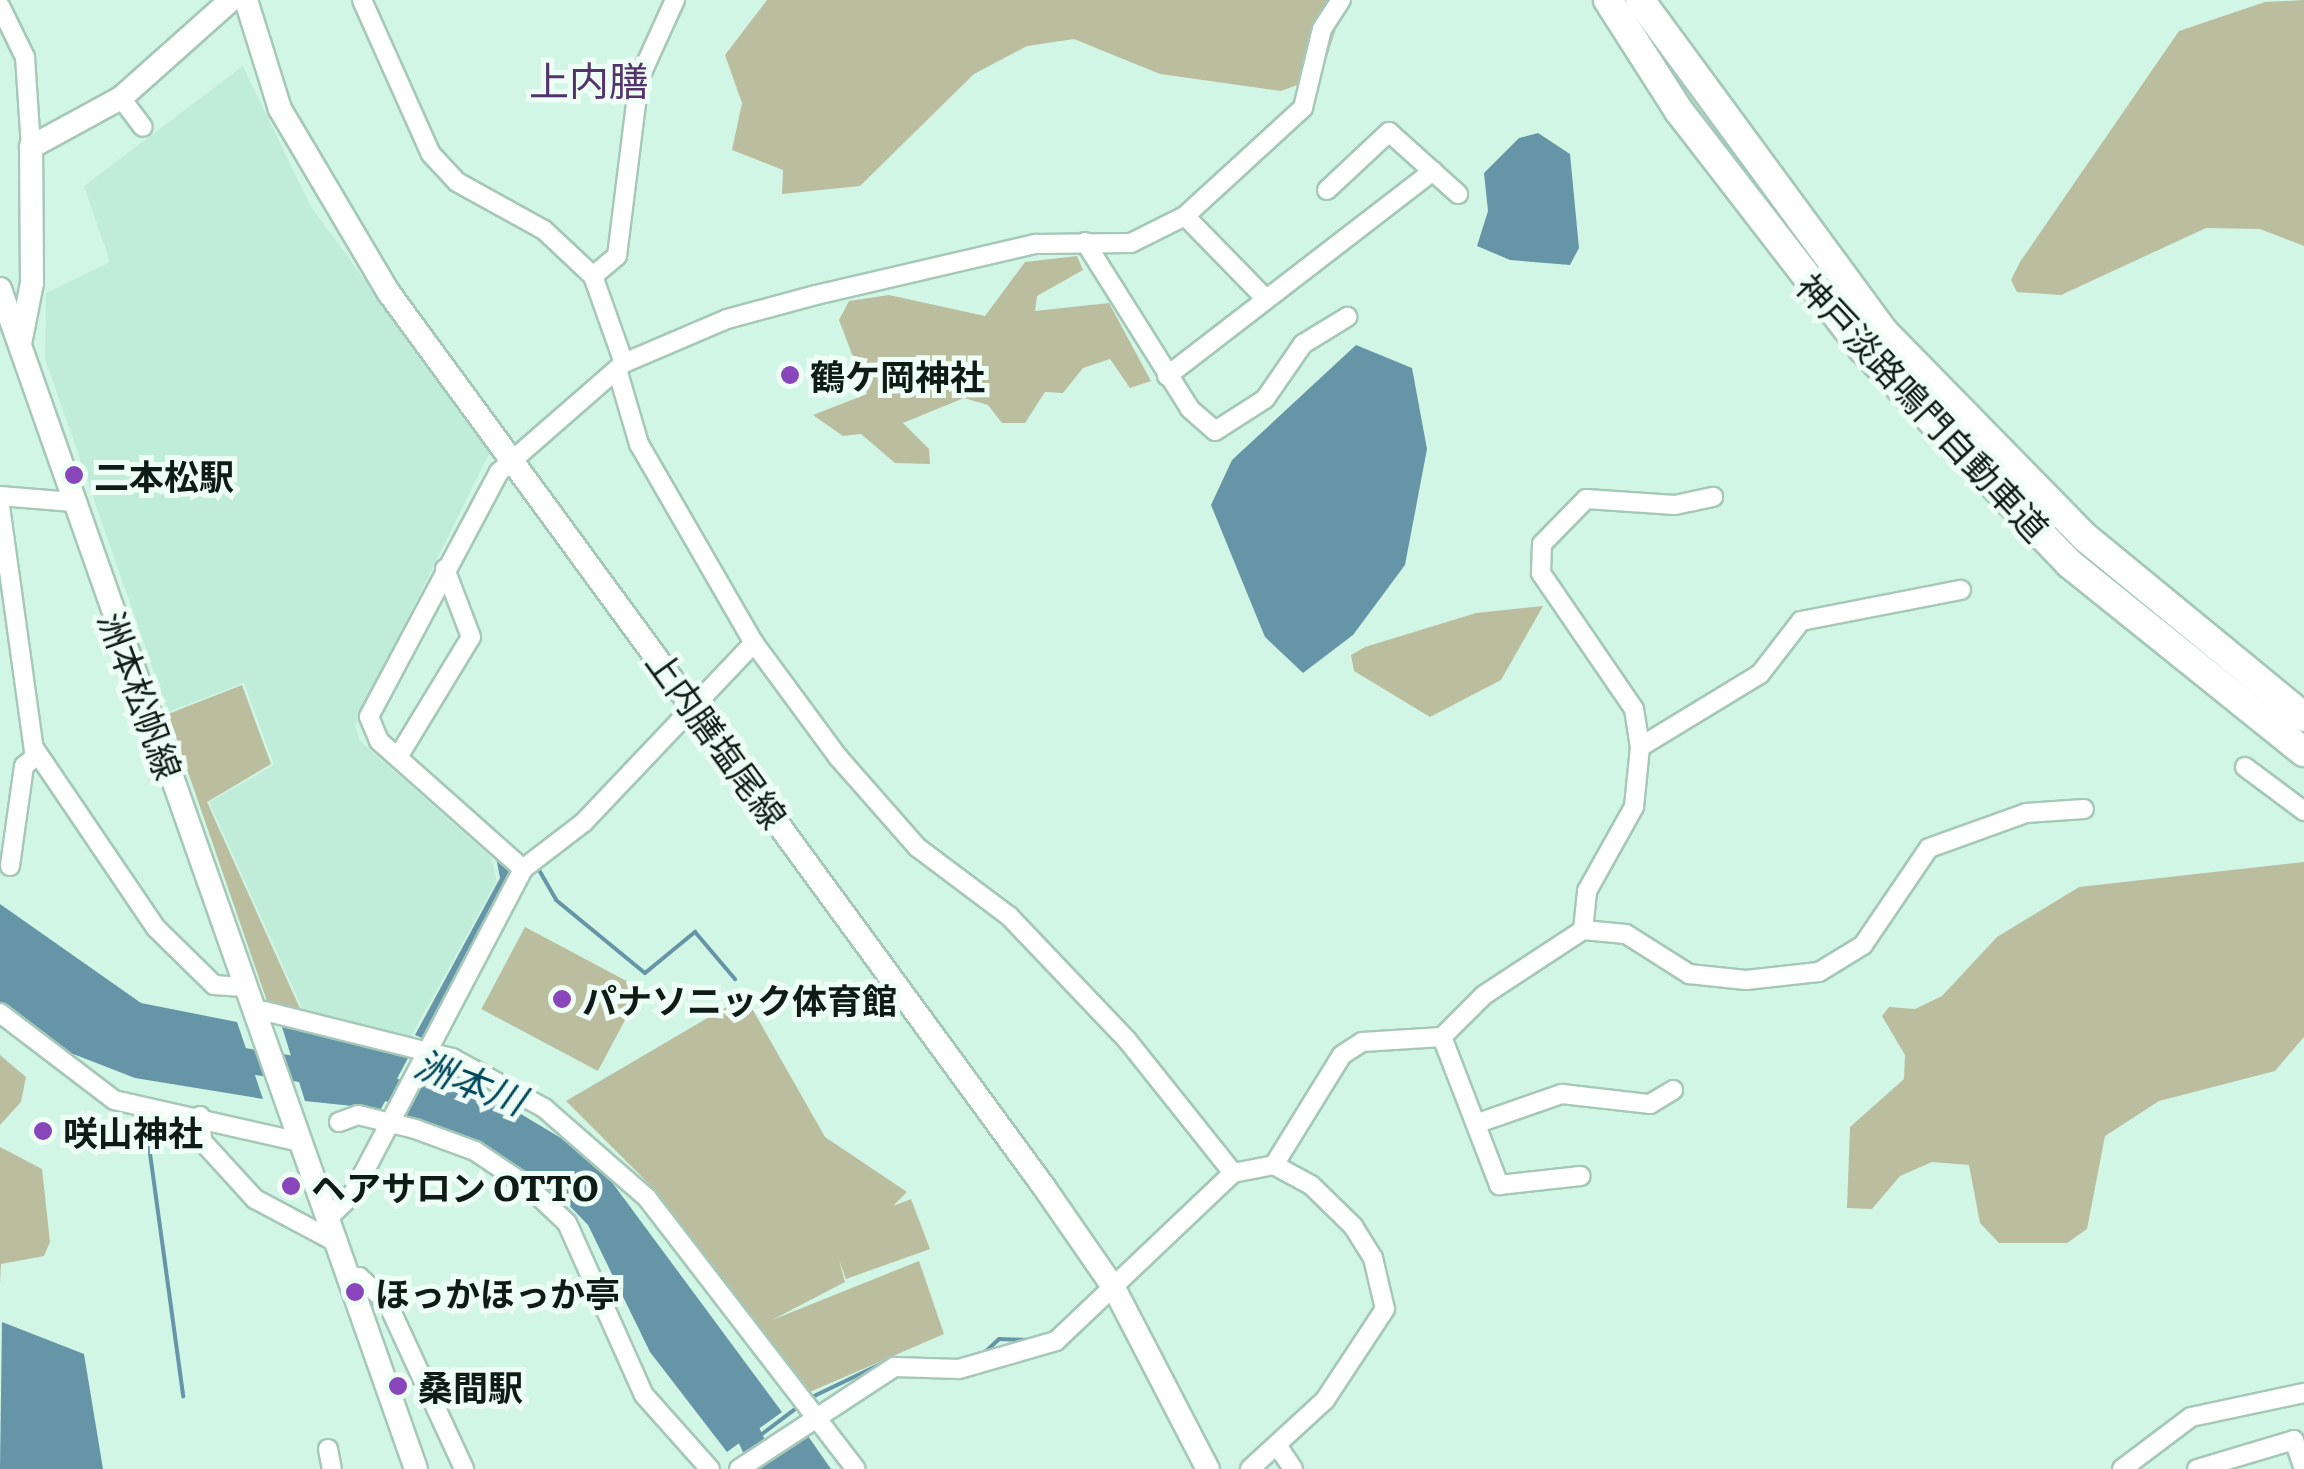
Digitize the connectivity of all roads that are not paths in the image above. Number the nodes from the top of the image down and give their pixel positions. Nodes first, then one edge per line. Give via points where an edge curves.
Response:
1 (231, 0) edge
2 (246, 0) edge
3 (362, 0) edge
4 (675, 0) edge
5 (1340, 0) edge
6 (1608, 0) edge
7 (1640, 0) edge
8 (2, 10) edge
9 (121, 98) junction
10 (143, 128) dead end
11 (31, 147) junction
12 (1433, 171) junction
13 (1327, 190) dead end
14 (1458, 194) dead end
15 (1185, 216) junction
16 (1084, 242) junction
17 (592, 276) junction
18 (0, 289) edge
19 (1266, 299) junction
20 (1347, 317) dead end
21 (20, 344) junction
22 (622, 370) junction
23 (1167, 376) junction
24 (515, 458) junction
25 (0, 496) edge
26 (1714, 497) dead end
27 (73, 502) junction
28 (0, 506) edge
29 (445, 569) junction
30 (1960, 590) dead end
31 (754, 643) junction
32 (695, 707) junction
33 (2304, 717) edge
34 (1640, 747) junction
35 (34, 748) junction
36 (2304, 752) edge
37 (398, 757) junction
38 (2246, 767) dead end
39 (2084, 808) dead end
40 (2304, 811) edge
41 (10, 866) dead end
42 (523, 869) junction
43 (1582, 930) junction
44 (246, 987) junction
45 (0, 1013) edge
46 (261, 1014) junction
47 (1442, 1038) junction
48 (423, 1052) junction
49 (1673, 1090) dead end
50 (200, 1116) junction
51 (388, 1118) junction
52 (339, 1122) dead end
53 (1481, 1122) junction
54 (298, 1135) junction
55 (1274, 1165) junction
56 (1233, 1174) junction
57 (1581, 1176) dead end
58 (328, 1219) junction
59 (336, 1242) junction
60 (350, 1280) junction
61 (1114, 1288) junction
62 (2304, 1392) edge
63 (806, 1409) junction
64 (2299, 1440) edge
65 (1279, 1448) junction
66 (328, 1449) dead end
67 (332, 1469) edge
68 (416, 1469) edge
69 (464, 1469) edge
70 (710, 1469) edge
71 (739, 1469) edge
72 (856, 1469) edge
73 (1208, 1469) edge
74 (1250, 1469) edge
75 (1294, 1469) edge
76 (2122, 1469) edge
77 (2197, 1469) edge
78 (2304, 1469) edge

1 - 9 main road
2 - 24 main road, 上内膳塩尾線 via 280,109 322,191
3 - 17 street via 432,154 457,182 544,230
4 - 17 street via 640,80 617,256
5 - 15 street via 1322,29 1303,108
6 - 36 highway, 神戸淡路鳴門自動車道 via 1679,111 1863,349 2070,564
7 - 33 highway, 神戸淡路鳴門自動車道 via 1884,332 2086,538
8 - 11 street via 26,57
9 - 10 street
9 - 11 main road
11 - 21 main road, 洲本松帆線 via 32,283
12 - 13 street via 1389,132
12 - 14 street
12 - 19 street
15 - 16 street via 1131,243
15 - 19 street
16 - 22 street via 1036,244 727,319
16 - 23 street
17 - 22 street
18 - 21 main road
19 - 23 street
20 - 23 street via 1303,344 1265,400 1215,431
21 - 27 main road, 洲本松帆線
22 - 24 street
22 - 31 street via 639,444
24 - 29 street
24 - 32 main road, 上内膳塩尾線
25 - 27 street
26 - 34 street via 1676,505 1586,498 1542,544 1541,573 1634,709
27 - 44 main road, 洲本松帆線
28 - 35 street
29 - 37 street via 471,637
29 - 37 street via 369,716
30 - 34 street via 1800,621 1760,674
31 - 32 street
31 - 56 street via 917,847 1009,916 1127,1040
32 - 42 street via 584,822
32 - 61 main road, 上内膳塩尾線
34 - 43 street via 1634,806 1587,891
35 - 41 street
35 - 44 street via 156,928 214,985
37 - 42 street
38 - 40 street
39 - 43 street via 2026,812 1930,848 1863,945 1819,972 1746,980 1689,974 1626,934
42 - 48 street
43 - 47 street via 1484,995
44 - 46 main road, 洲本松帆線
45 - 50 street via 94,1090
46 - 48 street
46 - 54 main road, 洲本松帆線
47 - 53 street
47 - 55 street via 1362,1042 1342,1055
48 - 51 street
48 - 63 street via 501,1083 602,1154 648,1198
49 - 53 street via 1650,1104 1562,1094
50 - 54 street
50 - 59 street via 202,1141 255,1199
51 - 52 street
51 - 58 street via 341,1214
51 - 70 street via 476,1150 567,1223 644,1395
53 - 57 street via 1499,1185
54 - 58 main road, 洲本松帆線
55 - 56 street
55 - 65 street via 1311,1185 1353,1226 1386,1299 1325,1400
56 - 61 street
58 - 59 main road, 洲本松帆線
59 - 60 main road, 洲本松帆線
60 - 68 main road, 洲本松帆線
60 - 69 street via 360,1277 387,1302
61 - 63 street via 1077,1325 1031,1352 958,1369 894,1367
61 - 73 main road, 上内膳塩尾線
62 - 76 street via 2191,1417
63 - 71 street
63 - 72 street
64 - 77 street
64 - 78 street
65 - 74 street
65 - 75 street
66 - 67 street

